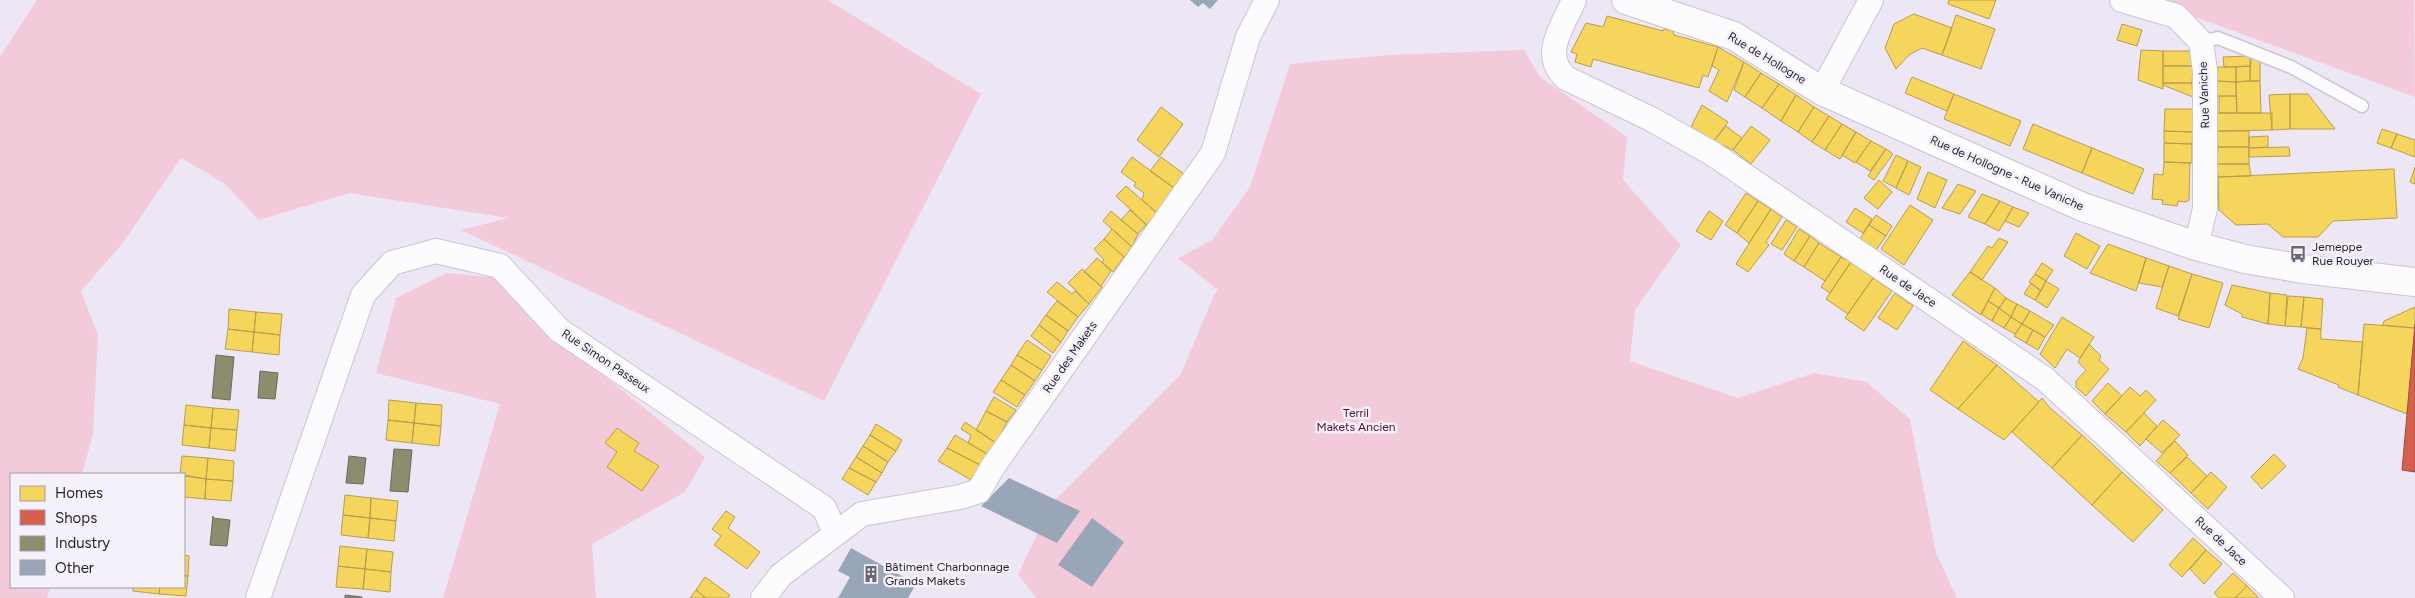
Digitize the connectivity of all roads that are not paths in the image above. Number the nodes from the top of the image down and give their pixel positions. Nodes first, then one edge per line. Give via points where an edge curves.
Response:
1 (1267, 0) edge
2 (1574, 0) edge
3 (1626, 0) edge
4 (1871, 0) edge
5 (2122, 0) edge
6 (2201, 42) junction
7 (1822, 91) junction
8 (2362, 106) dead end
9 (2196, 246) junction
10 (2415, 270) edge
11 (2361, 276) junction
12 (2415, 282) edge
13 (835, 532) junction
14 (258, 598) edge
15 (763, 598) edge
16 (2282, 598) edge

1 - 13 street, Rue des Makets via 1248,37 1213,154 979,491 862,514
2 - 16 street, Rue de Jace via 1553,51 1553,62 1566,78 1714,154 2044,379
3 - 7 street, Rue de Hollogne via 1734,36
4 - 7 street
5 - 6 street via 2176,16
6 - 8 lane via 2218,38 2291,66
6 - 9 street, Rue Vaniche via 2205,71 2205,209
7 - 9 street, Rue de Hollogne - Rue Vaniche via 2082,207
9 - 11 street via 2245,259
10 - 11 street
11 - 12 street
13 - 14 street, Rue Simon Passeux via 824,508 560,330 500,266 436,251 392,263 363,295
13 - 15 street, Rue des Makets via 780,575

